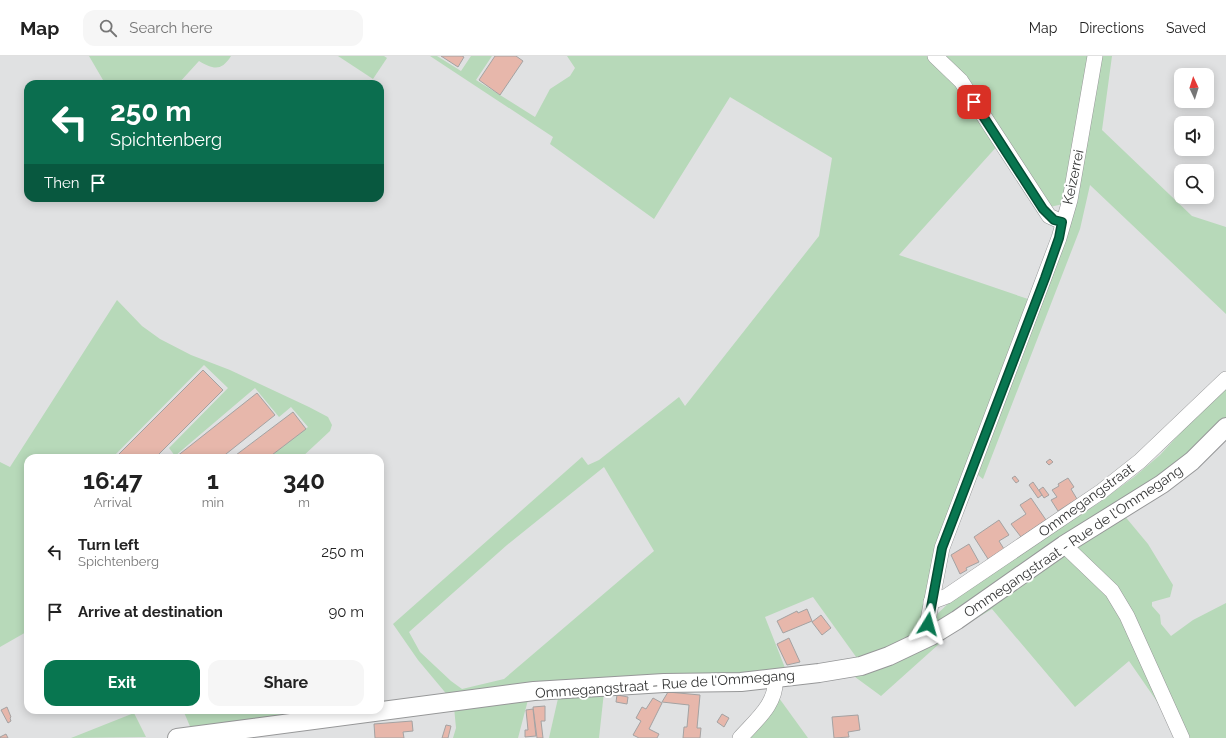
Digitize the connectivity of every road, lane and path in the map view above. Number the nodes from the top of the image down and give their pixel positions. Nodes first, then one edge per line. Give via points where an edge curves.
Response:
1 (936, 56) edge
2 (1095, 56) edge
3 (1062, 222) junction
4 (1226, 379) edge
5 (1226, 427) edge
6 (1064, 545) junction
7 (932, 602) junction
8 (931, 636) junction
9 (775, 678) junction
10 (384, 711) edge
11 (359, 714) edge
12 (177, 738) edge
13 (740, 738) edge
14 (1182, 738) edge

1 - 3 street via 961,81 1049,216
2 - 3 street, Keizerrei via 1070,200
3 - 7 street, Keizerrei via 1045,278 942,548
4 - 7 street, Ommegangstraat via 1140,461 1102,491 947,596
5 - 6 main road, Ommegangstraat - Rue de l'Ommegang via 1192,461 1162,484
6 - 8 main road, Ommegangstraat - Rue de l'Ommegang
6 - 14 street via 1112,591 1118,600
7 - 8 street, Keizerrei via 928,620
8 - 9 main road, Ommegangstraat - Rue de l'Ommegang via 861,666
9 - 10 main road, Ommegangstraat - Rue de l'Ommegang via 741,682 664,683 534,691
9 - 13 street via 776,686 772,700
11 - 12 main road, Ommegangstraat - Rue de l'Ommegang

